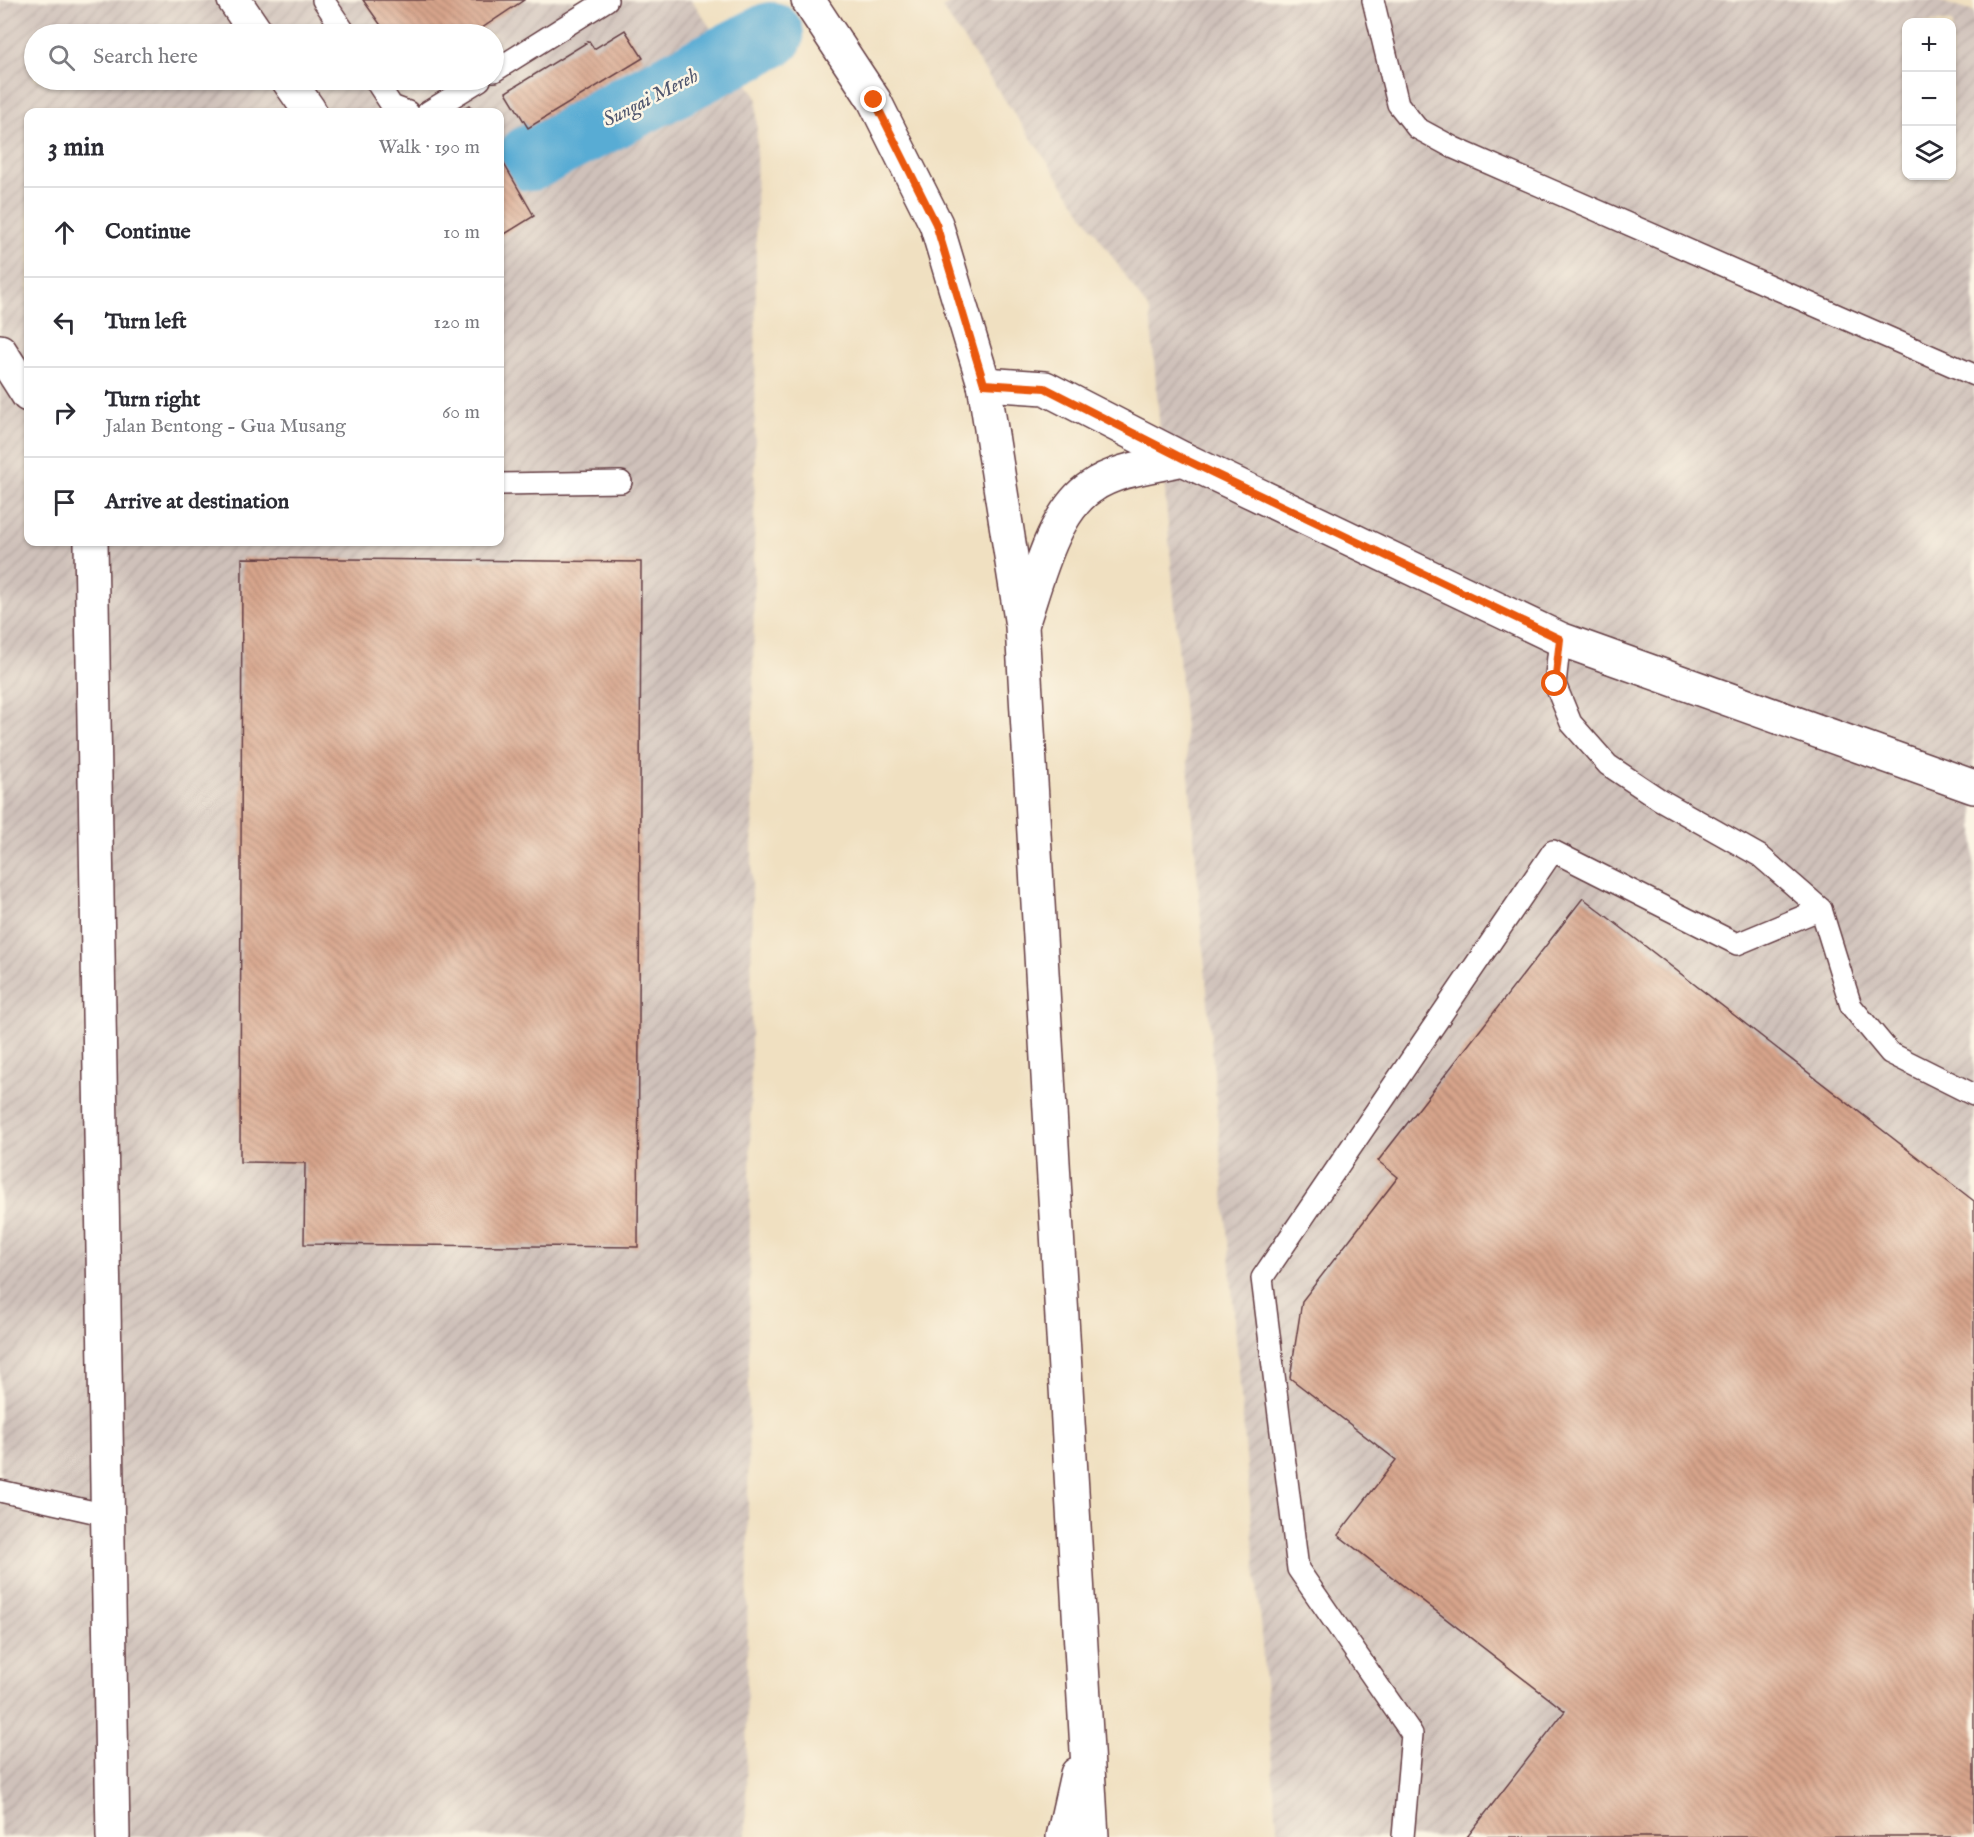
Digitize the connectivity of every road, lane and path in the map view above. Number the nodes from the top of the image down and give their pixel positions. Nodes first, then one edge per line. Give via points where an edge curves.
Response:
1 (234, 0) edge
2 (323, 0) edge
3 (607, 0) edge
4 (808, 0) edge
5 (1373, 0) edge
6 (250, 24) edge
7 (339, 24) edge
8 (504, 65) edge
9 (295, 90) edge
10 (382, 90) edge
11 (464, 90) edge
12 (308, 108) edge
13 (397, 108) edge
14 (434, 108) edge
15 (0, 351) edge
16 (1974, 375) edge
17 (984, 384) junction
18 (24, 388) edge
19 (1184, 459) junction
20 (621, 482) dead end
21 (504, 484) edge
22 (91, 546) edge
23 (1022, 626) junction
24 (1560, 639) junction
25 (1974, 787) edge
26 (1821, 909) junction
27 (1974, 1095) edge
28 (0, 1491) edge
29 (107, 1515) junction
30 (1085, 1741) junction
31 (112, 1837) edge
32 (1063, 1837) edge
33 (1092, 1837) edge
34 (1403, 1837) edge

1 - 6 main road
2 - 7 lane
3 - 8 lane
4 - 17 main road via 874,100 936,224
5 - 16 lane via 1398,104 1417,128 1454,148
9 - 12 main road
10 - 13 lane
11 - 14 lane
15 - 18 main road
17 - 19 main road via 1045,388
17 - 23 main road
19 - 23 main road via 1125,472 1090,487 1067,512 1046,554
19 - 24 main road
20 - 21 lane
22 - 29 main road
23 - 30 main road
24 - 25 main road
24 - 26 lane via 1555,684 1571,723 1608,765 1760,856
26 - 27 lane via 1851,1006 1890,1053
26 - 34 lane via 1737,944 1553,851 1262,1278 1298,1569 1412,1734
28 - 29 lane
29 - 31 main road
30 - 32 main road
30 - 33 main road

